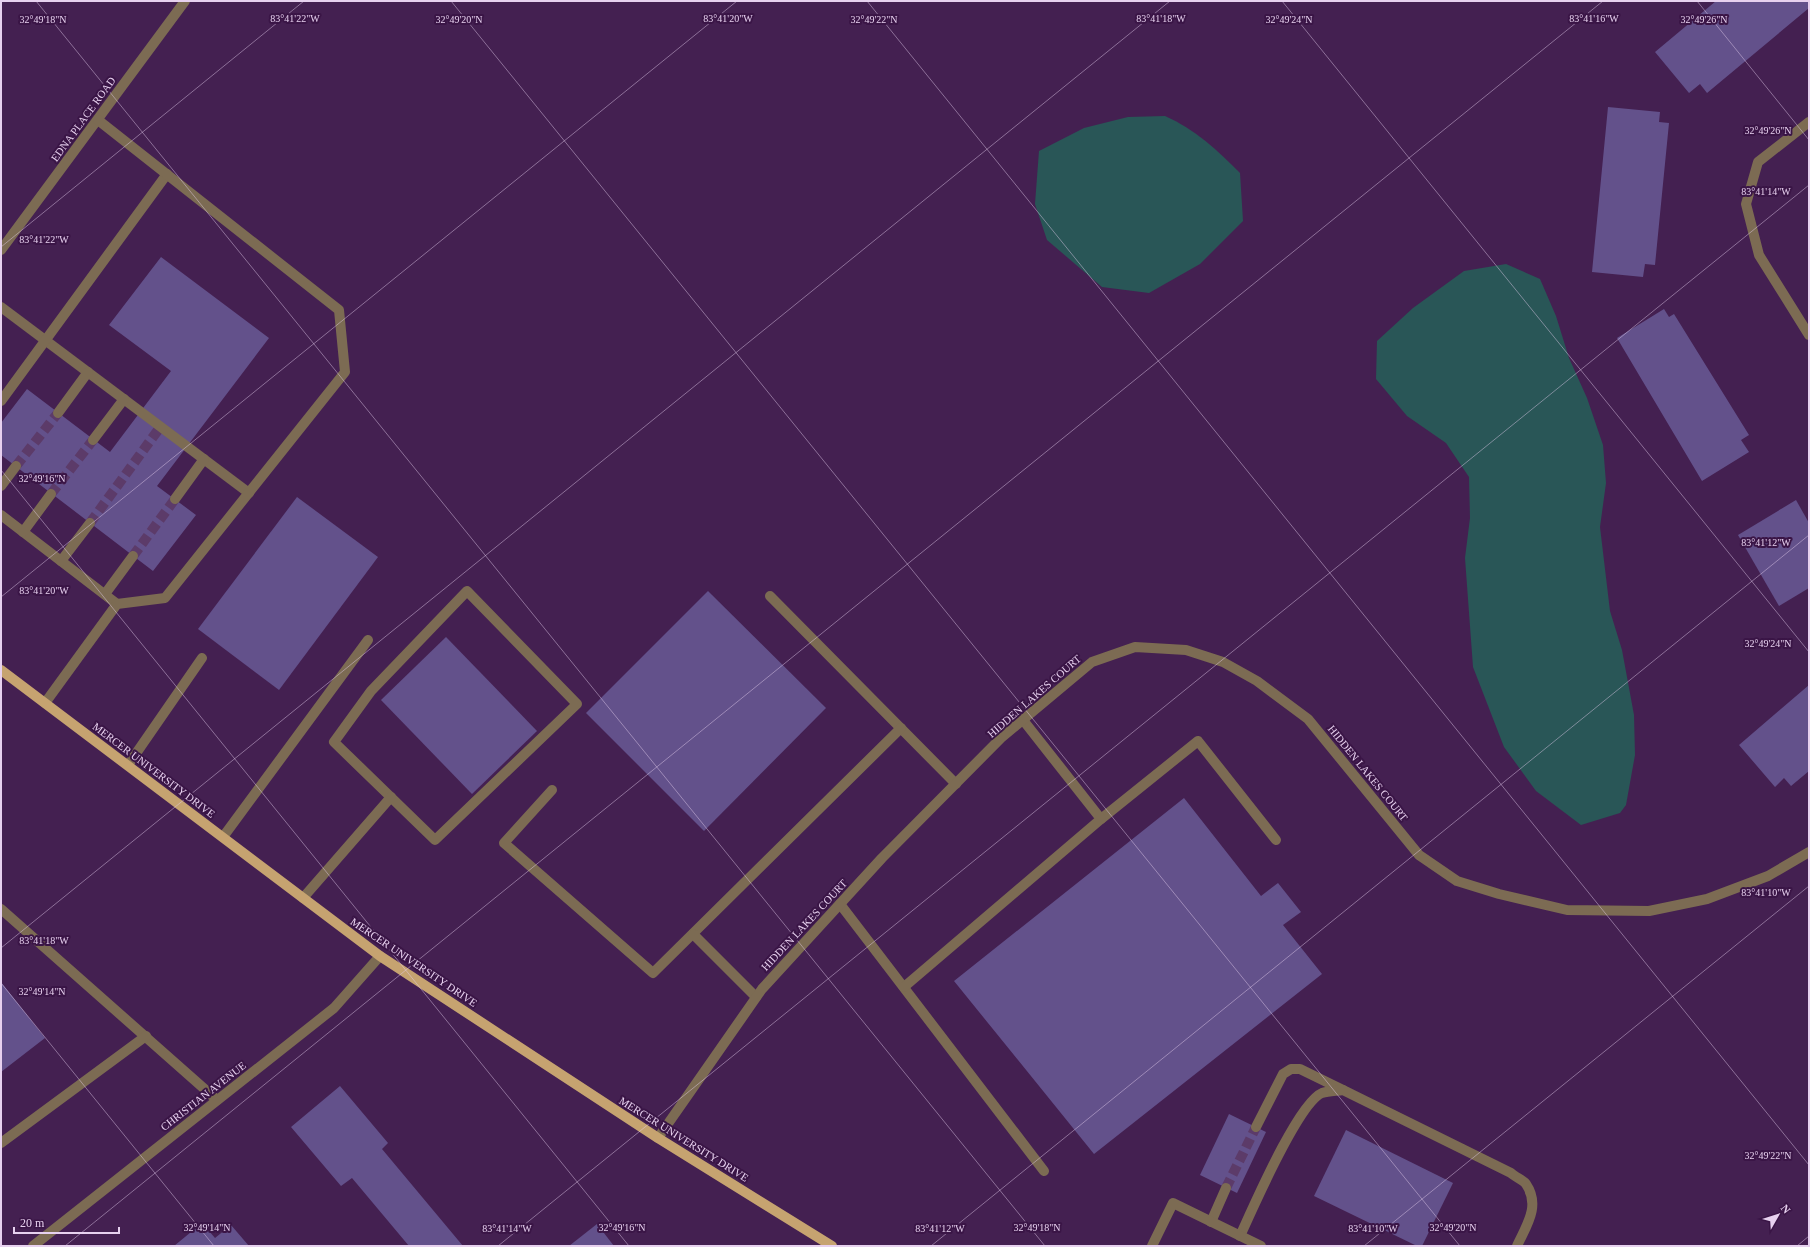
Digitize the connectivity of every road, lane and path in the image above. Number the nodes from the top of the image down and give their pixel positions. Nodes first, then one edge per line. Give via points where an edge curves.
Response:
1 (185, 1) edge
2 (98, 120) junction
3 (1809, 122) edge
4 (167, 174) junction
5 (1, 250) edge
6 (1, 306) edge
7 (1809, 335) edge
8 (46, 340) junction
9 (88, 372) junction
10 (124, 398) junction
11 (1, 401) edge
12 (58, 413) tunnel mouth
13 (93, 440) tunnel mouth
14 (204, 459) junction
15 (16, 466) tunnel mouth
16 (1, 486) edge
17 (249, 493) junction
18 (51, 494) tunnel mouth
19 (174, 499) tunnel mouth
20 (1, 515) edge
21 (90, 523) tunnel mouth
22 (23, 532) junction
23 (133, 556) tunnel mouth
24 (62, 561) junction
25 (105, 594) junction
26 (770, 596) dead end
27 (117, 604) junction
28 (368, 640) dead end
29 (202, 658) dead end
30 (1, 670) edge
31 (45, 703) junction
32 (1023, 720) junction
33 (901, 728) junction
34 (128, 765) junction
35 (956, 784) junction
36 (552, 790) dead end
37 (391, 797) junction
38 (1101, 819) junction
39 (223, 837) junction
40 (1276, 840) dead end
41 (1809, 852) edge
42 (303, 898) junction
43 (840, 904) junction
44 (1, 909) edge
45 (693, 934) junction
46 (380, 956) junction
47 (904, 988) junction
48 (756, 997) junction
49 (146, 1036) junction
50 (1343, 1090) junction
51 (217, 1100) junction
52 (1256, 1127) tunnel mouth
53 (658, 1138) junction
54 (1, 1143) edge
55 (1044, 1171) dead end
56 (1226, 1188) tunnel mouth
57 (1211, 1222) junction
58 (1245, 1240) edge
59 (33, 1246) edge
60 (832, 1246) edge
61 (1152, 1246) edge
62 (1261, 1246) edge
63 (1517, 1246) edge

1 - 2 street, EDNA PLACE ROAD
2 - 4 street
2 - 5 street, EDNA PLACE ROAD
3 - 7 street via 1758,162 1746,204 1759,255
4 - 8 street
4 - 17 street via 339,310 345,372
6 - 8 street
8 - 9 street
8 - 11 street
9 - 10 street
9 - 12 street
10 - 13 street
10 - 14 street
14 - 17 street
14 - 19 street
15 - 16 street
17 - 27 street via 165,598
18 - 22 street
20 - 22 street
21 - 24 street
22 - 24 street
23 - 25 street
24 - 25 street
25 - 27 street
26 - 33 street
27 - 31 street
28 - 39 street
29 - 34 street
30 - 31 main road, MERCER UNIVERSITY DRIVE
31 - 34 main road, MERCER UNIVERSITY DRIVE
32 - 35 street, HIDDEN LAKES COURT via 1001,738
32 - 38 street
32 - 41 street, HIDDEN LAKES COURT via 1092,662 1136,648 1186,650 1223,662 1256,681 1308,719 1419,854 1457,881 1567,910 1649,911 1707,899 1768,876
33 - 35 street
33 - 45 street
34 - 39 main road, MERCER UNIVERSITY DRIVE
35 - 43 street, HIDDEN LAKES COURT
36 - 45 street via 504,843 653,973
37 - 37 street via 334,742 372,691 467,591 577,704 435,840
37 - 42 street
38 - 40 street via 1198,741
38 - 47 street
39 - 42 main road, MERCER UNIVERSITY DRIVE
42 - 46 main road, MERCER UNIVERSITY DRIVE
43 - 47 street
43 - 48 street, HIDDEN LAKES COURT
44 - 49 street
45 - 48 street
46 - 51 street, CHRISTIAN AVENUE via 334,1008
46 - 53 main road, MERCER UNIVERSITY DRIVE
47 - 55 street
48 - 53 street, HIDDEN LAKES COURT
49 - 51 street
49 - 54 street
50 - 52 street via 1300,1069 1291,1069 1283,1074
50 - 58 street via 1321,1093 1308,1106 1290,1132
50 - 63 street via 1510,1173 1525,1184 1533,1200 1532,1215
51 - 59 street, CHRISTIAN AVENUE
53 - 60 main road, MERCER UNIVERSITY DRIVE
56 - 57 street
57 - 58 street
57 - 61 street via 1173,1203
58 - 62 street

